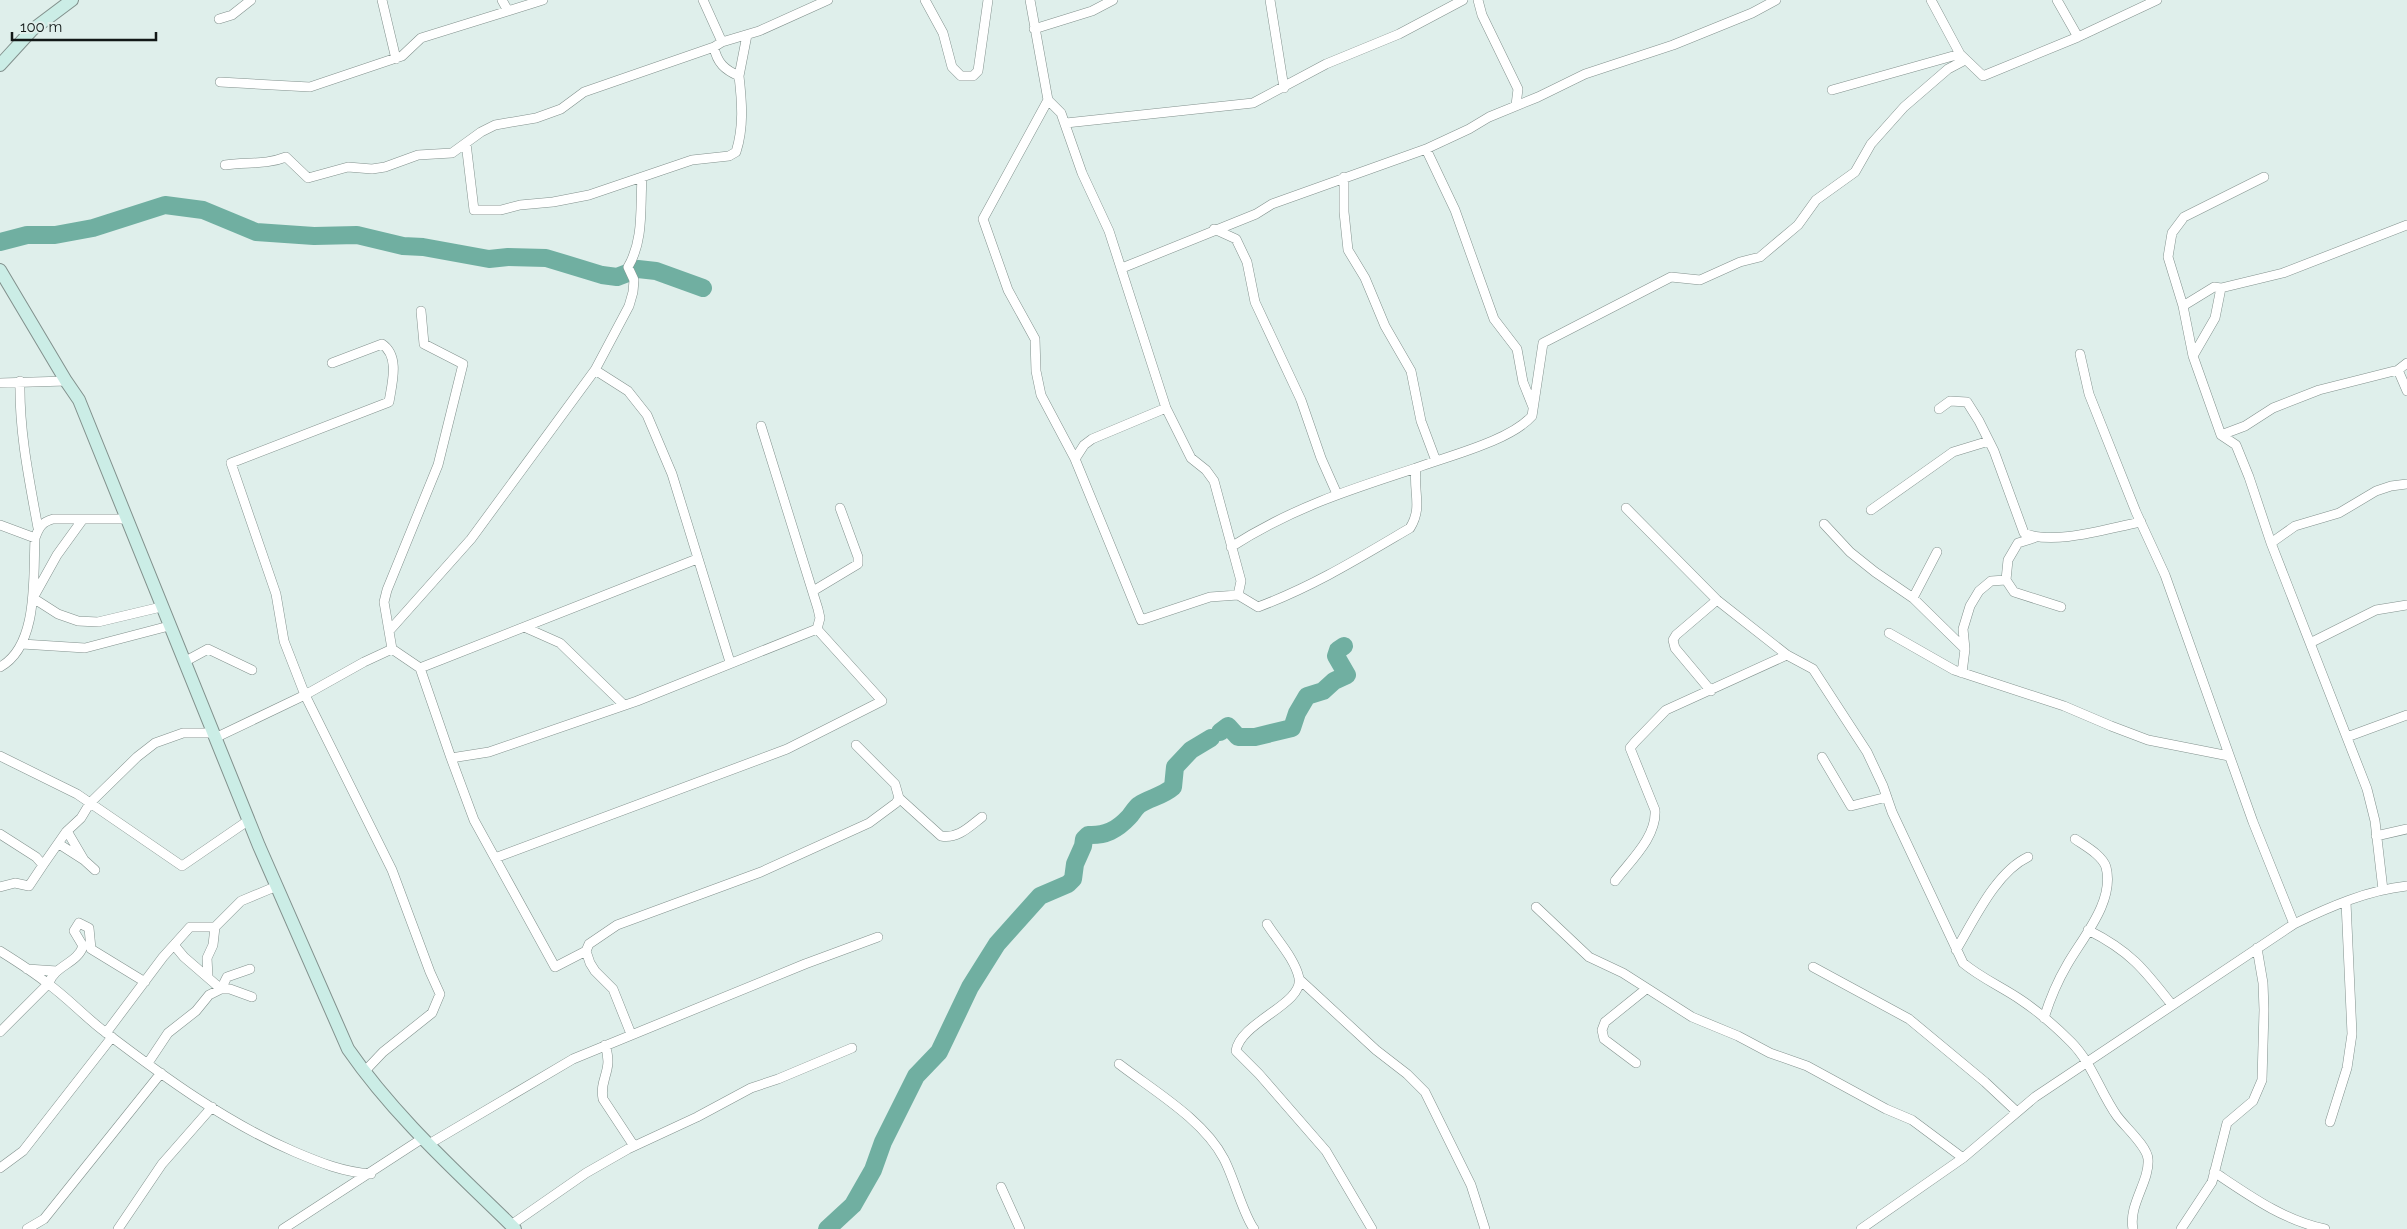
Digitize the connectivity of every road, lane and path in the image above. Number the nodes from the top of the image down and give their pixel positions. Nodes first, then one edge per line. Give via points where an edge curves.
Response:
1 (72, 0) edge
2 (251, 0) edge
3 (382, 0) edge
4 (502, 0) edge
5 (543, 0) edge
6 (703, 0) edge
7 (828, 0) edge
8 (925, 0) edge
9 (988, 0) edge
10 (1030, 0) edge
11 (1113, 0) edge
12 (1270, 0) edge
13 (1463, 0) edge
14 (1478, 0) edge
15 (1776, 0) edge
16 (1932, 0) edge
17 (2058, 0) edge
18 (2157, 0) edge
19 (508, 11) junction
20 (219, 19) dead end
21 (1034, 29) junction
22 (747, 35) junction
23 (2078, 36) junction
24 (718, 44) junction
25 (1962, 57) junction
26 (396, 59) junction
27 (0, 65) edge
28 (739, 76) junction
29 (220, 82) dead end
30 (1284, 88) junction
31 (1518, 89) junction
32 (1832, 90) dead end
33 (1538, 97) junction
34 (1048, 100) junction
35 (1516, 105) junction
36 (1066, 123) junction
37 (466, 143) junction
38 (1426, 149) junction
39 (226, 165) dead end
40 (1344, 177) junction
41 (2264, 177) dead end
42 (642, 178) junction
43 (1242, 220) junction
44 (2407, 225) edge
45 (1214, 229) junction
46 (1236, 239) junction
47 (1122, 268) junction
48 (0, 270) edge
49 (2222, 288) junction
50 (2183, 306) junction
51 (421, 311) dead end
52 (2080, 354) dead end
53 (2193, 356) junction
54 (332, 363) dead end
55 (2407, 364) edge
56 (596, 370) junction
57 (2398, 370) junction
58 (20, 381) junction
59 (66, 381) junction
60 (0, 383) edge
61 (2407, 391) edge
62 (1166, 408) junction
63 (1534, 408) junction
64 (1939, 408) dead end
65 (761, 426) dead end
66 (2245, 426) junction
67 (2221, 436) junction
68 (1989, 440) junction
69 (2236, 445) junction
70 (1076, 459) junction
71 (1436, 460) junction
72 (1416, 468) junction
73 (2407, 484) edge
74 (1337, 494) junction
75 (840, 508) dead end
76 (1626, 508) dead end
77 (1871, 510) dead end
78 (83, 519) junction
79 (126, 519) junction
80 (2141, 522) junction
81 (1824, 524) dead end
82 (0, 525) edge
83 (38, 528) junction
84 (35, 538) junction
85 (2034, 538) junction
86 (2271, 543) junction
87 (1231, 547) junction
88 (1937, 552) dead end
89 (697, 559) junction
90 (2006, 580) junction
91 (813, 591) junction
92 (1238, 595) junction
93 (33, 598) junction
94 (1913, 598) junction
95 (1717, 600) junction
96 (2407, 605) edge
97 (161, 607) junction
98 (2061, 607) dead end
99 (169, 626) junction
100 (524, 627) junction
101 (817, 629) junction
102 (390, 630) junction
103 (1889, 633) dead end
104 (2310, 643) junction
105 (22, 644) junction
106 (392, 650) junction
107 (1965, 650) junction
108 (1787, 655) junction
109 (184, 662) junction
110 (730, 662) junction
111 (0, 667) edge
112 (420, 668) junction
113 (252, 670) dead end
114 (1962, 673) junction
115 (1711, 691) junction
116 (305, 695) junction
117 (624, 705) junction
118 (2407, 715) edge
119 (214, 735) junction
120 (2347, 737) junction
121 (856, 744) dead end
122 (2229, 756) junction
123 (1822, 757) dead end
124 (451, 758) junction
125 (1, 760) edge
126 (1887, 796) junction
127 (899, 798) junction
128 (90, 803) junction
129 (982, 817) dead end
130 (249, 820) junction
131 (2407, 830) edge
132 (67, 831) junction
133 (0, 834) edge
134 (2376, 836) junction
135 (2075, 839) dead end
136 (59, 844) junction
137 (2028, 857) dead end
138 (496, 858) junction
139 (84, 860) junction
140 (43, 865) junction
141 (95, 870) dead end
142 (1615, 881) dead end
143 (0, 886) edge
144 (277, 886) junction
145 (2407, 886) edge
146 (2383, 890) junction
147 (2346, 902) junction
148 (1536, 907) dead end
149 (1267, 924) dead end
150 (2294, 924) junction
151 (215, 926) junction
152 (2088, 930) junction
153 (878, 937) dead end
154 (174, 945) junction
155 (2257, 948) junction
156 (1956, 950) junction
157 (0, 951) edge
158 (586, 951) junction
159 (1813, 967) dead end
160 (27, 968) junction
161 (250, 970) dead end
162 (58, 971) junction
163 (208, 977) junction
164 (1299, 979) junction
165 (145, 982) junction
166 (49, 983) junction
167 (221, 989) junction
168 (1646, 989) junction
169 (252, 997) dead end
170 (2172, 1005) junction
171 (2044, 1018) junction
172 (0, 1032) edge
173 (632, 1034) junction
174 (109, 1035) junction
175 (605, 1045) junction
176 (852, 1048) dead end
177 (2088, 1062) junction
178 (148, 1063) junction
179 (1636, 1063) dead end
180 (1119, 1064) dead end
181 (364, 1072) junction
182 (161, 1073) junction
183 (212, 1107) junction
184 (2017, 1112) junction
185 (2330, 1122) dead end
186 (426, 1141) junction
187 (634, 1146) junction
188 (1963, 1158) junction
189 (0, 1168) edge
190 (2214, 1172) junction
191 (371, 1174) junction
192 (1001, 1187) dead end
193 (2302, 1226) edge
194 (513, 1227) edge
195 (1251, 1228) edge
196 (27, 1229) edge
197 (118, 1229) edge
198 (283, 1229) edge
199 (1020, 1229) edge
200 (1372, 1229) edge
201 (1486, 1229) edge
202 (1861, 1229) edge
203 (2133, 1229) edge
204 (2182, 1229) edge
205 (2325, 1229) edge

1 - 27 street via 32,30
2 - 20 street via 232,15
3 - 26 street
4 - 19 street
5 - 19 street
6 - 24 street
7 - 22 street
8 - 9 street via 943,33 952,67 961,76 973,76 978,71
10 - 21 street
11 - 21 street
12 - 30 street
13 - 30 street via 1399,34 1326,64
14 - 31 street via 1482,15
15 - 33 street via 1673,45 1585,74
16 - 25 street
17 - 23 street
18 - 23 street
19 - 26 street via 421,38
21 - 34 street
22 - 24 street
22 - 28 street
23 - 25 street via 1983,76
24 - 28 street via 716,58 727,70
24 - 37 street via 584,92 561,110 496,126
25 - 32 street
25 - 63 street via 1904,107 1870,144 1855,172 1816,200 1798,225 1760,258 1740,262 1700,280 1671,277 1543,343
26 - 29 street via 310,87
28 - 42 street via 742,122 736,152 728,156 692,160
30 - 36 street via 1253,103
31 - 33 street
31 - 35 street
33 - 35 street
34 - 36 street
34 - 70 street via 982,219 1008,290 1035,339 1041,395
35 - 38 street
36 - 47 street via 1082,174 1109,231
37 - 39 street via 452,153 418,155 386,167 348,168 308,178 286,158
37 - 42 street via 474,210 502,210 520,204 553,202 589,195
38 - 40 street
38 - 63 street via 1455,210 1494,318 1517,349 1523,382
40 - 43 street via 1272,204
40 - 71 street via 1348,250 1411,371 1422,421
41 - 50 street via 2184,217 2172,233 2168,257
42 - 56 street via 641,232 637,252 628,266 634,280 629,306
43 - 45 street
43 - 46 street
44 - 49 street via 2283,272
45 - 46 street
45 - 47 street
46 - 74 street via 1246,262 1255,302 1301,400
47 - 62 street
48 - 59 street
49 - 50 street via 2214,287
49 - 53 street via 2215,318
50 - 53 street
51 - 102 street via 424,344 463,364 438,465 387,590 384,602
52 - 80 street via 2089,394
53 - 67 street
54 - 116 street via 382,344 389,349 393,359 389,402 232,463 276,594 284,641
55 - 57 street
56 - 89 street via 628,391 647,415 672,474
56 - 102 street via 471,540
57 - 61 street
57 - 66 street via 2320,390 2273,408
58 - 59 street
58 - 60 street
58 - 83 street via 19,413
59 - 79 street via 79,400
62 - 70 street via 1092,439
62 - 87 street via 1191,458 1214,481
63 - 71 street via 1532,416 1520,426 1486,443
64 - 68 street via 1950,401 1967,402
65 - 91 street
66 - 67 street
66 - 69 street
67 - 69 street
68 - 77 street via 1953,452
68 - 85 street via 2018,524 2024,533
69 - 86 street
70 - 92 street via 1141,620 1210,597
71 - 72 street
72 - 74 street
72 - 92 street via 1414,485 1418,515 1410,528 1317,583 1269,602 1258,606
73 - 86 street via 2376,491 2340,513 2294,526
74 - 87 street via 1263,527
75 - 91 street via 858,564
76 - 95 street
78 - 79 street
78 - 83 street via 53,519 44,521
78 - 93 street via 56,555
79 - 97 street
80 - 85 street via 2074,535
80 - 122 street via 2165,575
81 - 94 street via 1869,567
82 - 84 street
83 - 84 street
84 - 93 street
85 - 90 street via 2018,543 2008,560
86 - 104 street
87 - 92 street via 1241,580
88 - 94 street
89 - 100 street
89 - 110 street
90 - 98 street via 2014,592
90 - 107 street via 1991,582 1970,606 1962,629
91 - 101 street via 820,618
93 - 97 street via 58,614 78,621 98,622
93 - 105 street
94 - 107 street
95 - 108 street
95 - 115 street via 1673,640 1675,648
96 - 104 street via 2376,610
97 - 99 street
99 - 105 street via 85,648
99 - 109 street
100 - 112 street
100 - 117 street via 560,643
101 - 110 street
101 - 138 street via 882,701 787,749
102 - 106 street
103 - 114 street
104 - 120 street
105 - 111 street via 10,662
106 - 112 street
106 - 116 street
107 - 114 street
108 - 115 street
108 - 126 street via 1813,669 1867,752
109 - 113 street via 208,650
109 - 119 street
110 - 117 street
112 - 124 street
114 - 122 street via 2064,706 2148,740
115 - 142 street via 1666,710 1630,748 1656,819 1646,841
116 - 119 street
116 - 181 street via 392,870 440,994 432,1013 383,1052
117 - 124 street via 490,752
118 - 120 street
119 - 128 street via 183,733 156,743
119 - 130 street
120 - 134 street via 2367,789
121 - 127 street via 895,784
122 - 150 street
123 - 126 street via 1851,806
124 - 138 street via 474,820
125 - 128 street via 78,794
126 - 156 street
127 - 129 street via 941,836 958,834
127 - 158 street via 869,822 760,872 617,925 597,937
128 - 130 street via 182,866
128 - 132 street via 81,818
130 - 144 street
131 - 134 street
132 - 136 street
132 - 139 street
133 - 140 street
134 - 146 street
135 - 152 street via 2106,865 2106,890
136 - 139 street
136 - 140 street
137 - 156 street via 2017,862 1988,896
138 - 158 street via 555,967
139 - 141 street
140 - 143 street via 29,886 14,883
144 - 151 street via 241,901
144 - 181 street via 348,1049
145 - 146 street
146 - 147 street
147 - 150 street
147 - 185 street via 2352,1034 2347,1068
148 - 168 street via 1589,957
149 - 164 street
150 - 155 street
151 - 154 street via 190,926
151 - 163 street via 207,958
152 - 170 street via 2130,955
152 - 171 street via 2066,966
153 - 173 street
154 - 163 street
154 - 165 street
155 - 170 street
155 - 190 street via 2263,983 2262,1080 2253,1101 2227,1123
156 - 171 street via 1963,964
157 - 160 street
158 - 173 street via 595,971 613,989
159 - 184 street via 1909,1019
160 - 162 street
160 - 166 street
161 - 167 street via 227,977
162 - 165 street via 81,953 83,946 74,931 79,923 89,928 91,949
162 - 166 street via 51,976
163 - 167 street
164 - 200 street via 1289,999 1244,1034 1237,1042 1236,1051 1326,1151
164 - 201 street via 1425,1092 1471,1185
165 - 174 street
166 - 172 street
166 - 174 street
167 - 169 street
167 - 178 street via 209,994 196,1011 168,1033
168 - 179 street via 1604,1022 1602,1030 1604,1039
168 - 188 street via 1692,1017 1770,1053 1807,1066 1912,1120
170 - 177 street
171 - 177 street via 2072,1042
173 - 175 street
174 - 178 street
174 - 189 street via 23,1151
175 - 186 street via 573,1058
175 - 187 street via 609,1065 602,1090 603,1099
176 - 187 street via 778,1080 751,1088
177 - 184 street
177 - 203 street via 2116,1115 2146,1152 2147,1168 2134,1210
178 - 182 street
180 - 195 street via 1214,1142 1233,1179
181 - 186 street
182 - 183 street
182 - 196 street via 44,1219
183 - 191 street via 271,1142 331,1167
183 - 197 street via 162,1164
184 - 188 street
186 - 191 street
186 - 194 street
187 - 194 street via 586,1172
188 - 202 street
190 - 193 street
190 - 204 street
191 - 198 street
192 - 199 street
193 - 205 street

